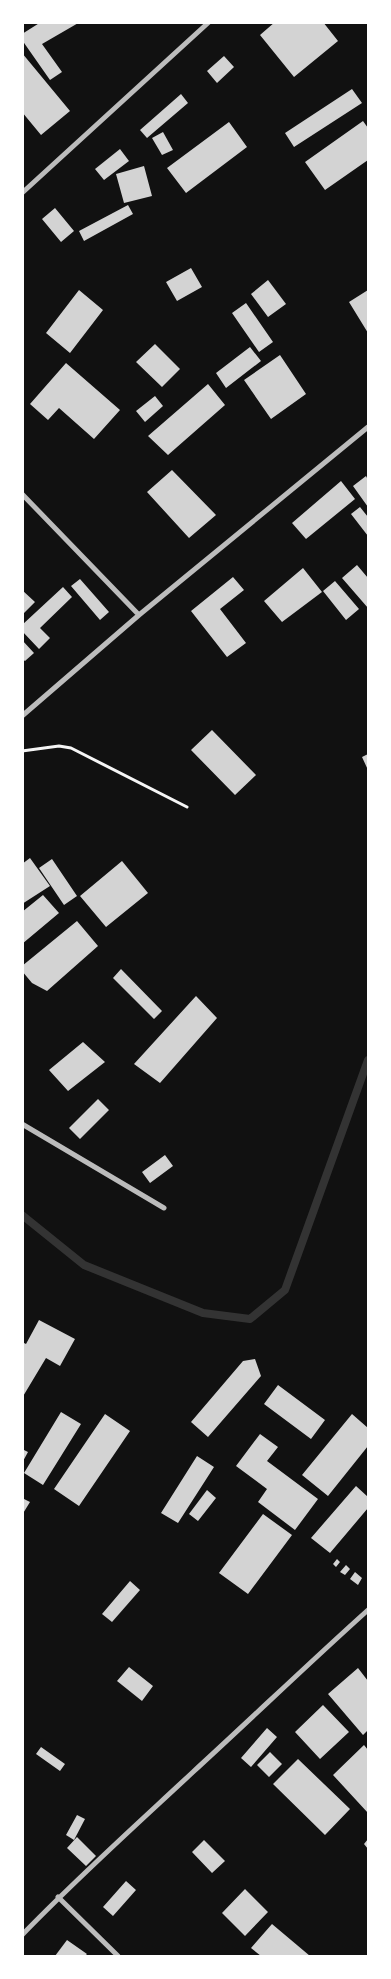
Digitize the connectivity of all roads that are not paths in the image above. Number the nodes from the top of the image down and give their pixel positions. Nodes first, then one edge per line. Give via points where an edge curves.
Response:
1 (209, 22) edge
2 (22, 193) edge
3 (368, 427) edge
4 (22, 494) edge
5 (138, 615) junction
6 (22, 716) edge
7 (22, 1124) edge
8 (164, 1208) dead end
9 (368, 1610) edge
10 (58, 1897) junction
11 (22, 1935) edge
12 (118, 1956) edge

1 - 2 street
3 - 5 street
4 - 5 street
5 - 6 street
7 - 8 street
9 - 10 street
10 - 11 street
10 - 12 street

